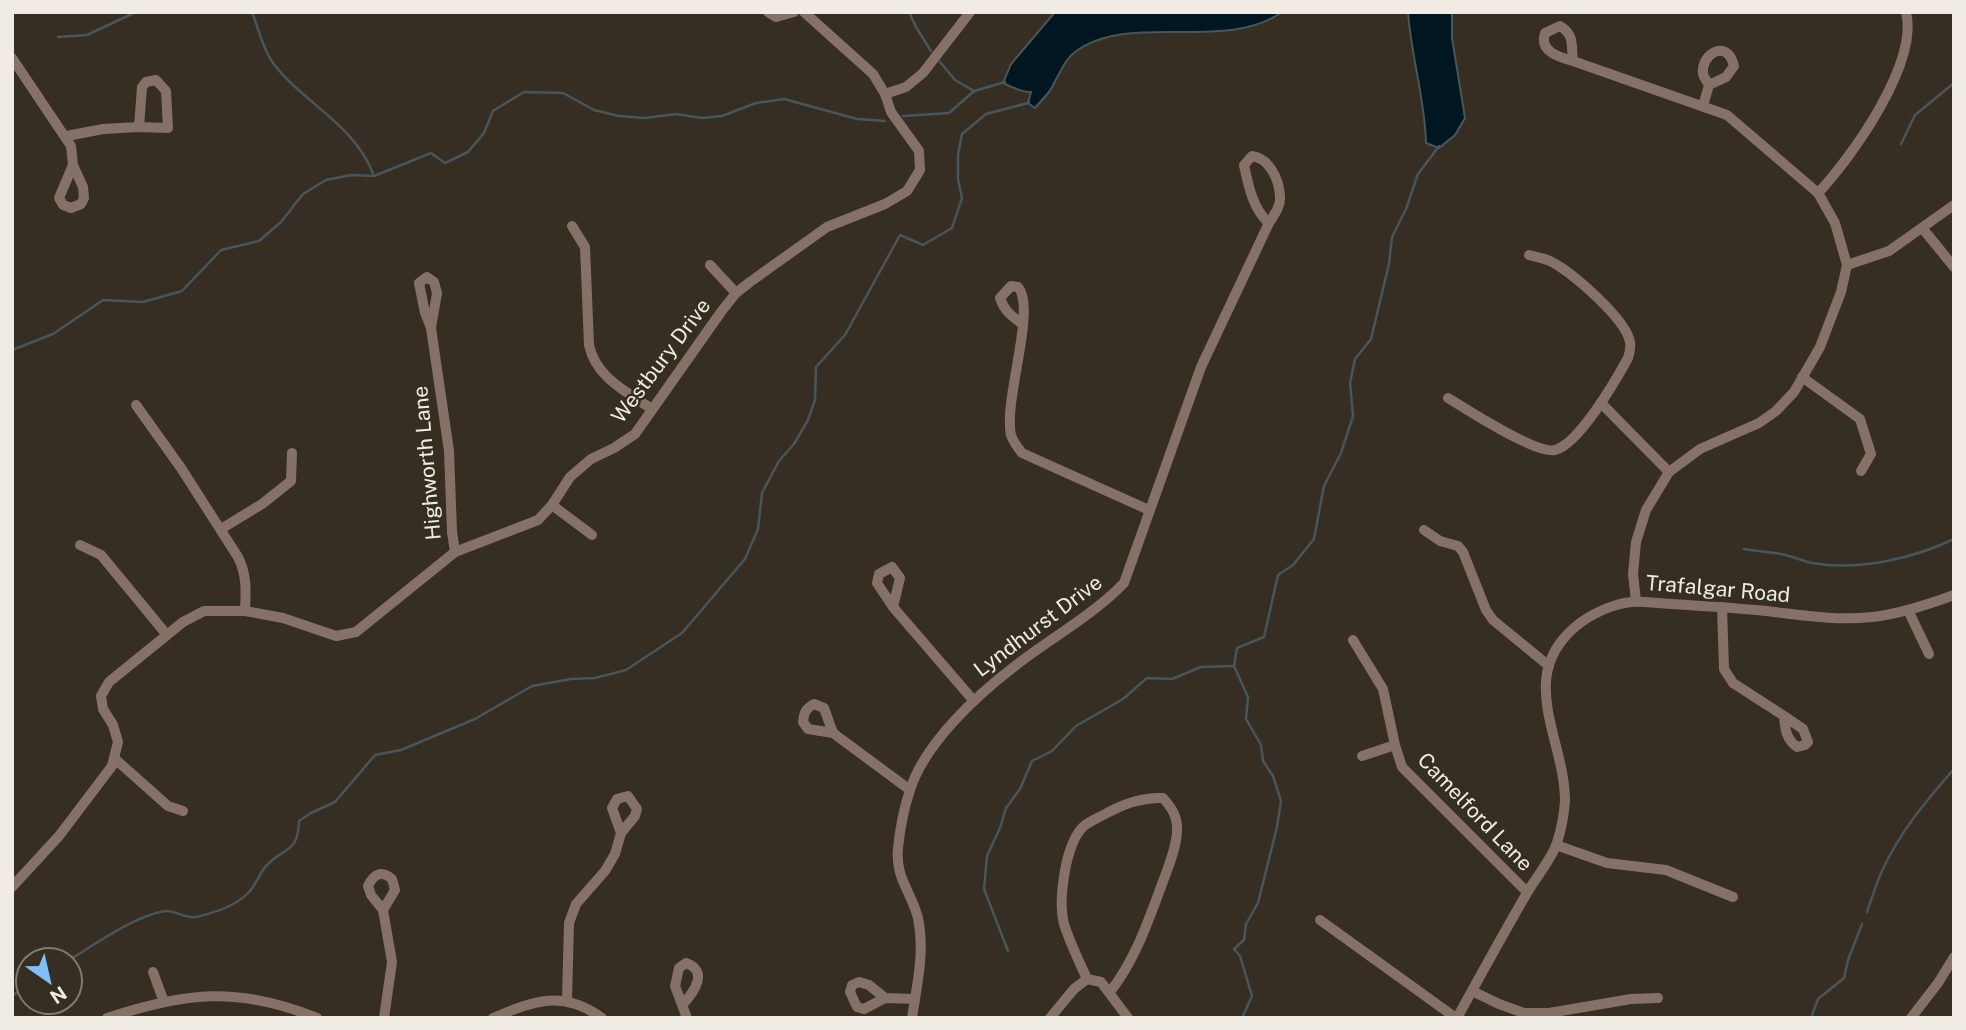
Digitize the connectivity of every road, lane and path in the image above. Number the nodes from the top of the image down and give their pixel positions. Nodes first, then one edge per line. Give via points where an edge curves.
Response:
1 (768, 12) edge
2 (794, 12) edge
3 (804, 12) edge
4 (970, 12) edge
5 (1906, 12) edge
6 (12, 58) edge
7 (1573, 61) dead end
8 (1709, 85) dead end
9 (885, 94) junction
10 (1703, 106) junction
11 (139, 127) junction
12 (67, 136) junction
13 (74, 165) dead end
14 (1818, 193) junction
15 (1954, 205) edge
16 (1269, 223) junction
17 (572, 226) dead end
18 (1923, 229) junction
19 (1529, 255) dead end
20 (709, 265) dead end
21 (1847, 265) junction
22 (1954, 267) edge
23 (736, 293) junction
24 (1023, 324) dead end
25 (431, 328) dead end
26 (1802, 377) junction
27 (1448, 398) dead end
28 (1602, 404) junction
29 (136, 405) dead end
30 (652, 409) junction
31 (292, 453) dead end
32 (1861, 471) dead end
33 (1669, 472) junction
34 (552, 505) junction
35 (1149, 510) junction
36 (222, 529) junction
37 (1423, 530) dead end
38 (592, 535) dead end
39 (80, 545) dead end
40 (455, 552) junction
41 (1954, 595) edge
42 (1636, 601) junction
43 (893, 607) dead end
44 (1722, 607) junction
45 (1908, 610) junction
46 (245, 611) junction
47 (167, 635) junction
48 (1353, 640) dead end
49 (1929, 653) dead end
50 (1549, 666) junction
51 (972, 700) junction
52 (1784, 716) dead end
53 (833, 733) dead end
54 (1395, 746) junction
55 (1362, 756) dead end
56 (114, 758) junction
57 (910, 790) junction
58 (183, 811) dead end
59 (621, 833) dead end
60 (1556, 845) junction
61 (12, 887) edge
62 (1527, 892) junction
63 (1734, 897) dead end
64 (383, 910) dead end
65 (1320, 920) dead end
66 (1954, 957) edge
67 (153, 972) dead end
68 (1087, 979) junction
69 (1472, 990) junction
70 (1110, 992) junction
71 (886, 998) dead end
72 (1658, 998) dead end
73 (915, 999) junction
74 (567, 1000) junction
75 (163, 1002) junction
76 (683, 1004) dead end
77 (110, 1017) edge
78 (317, 1018) edge
79 (384, 1018) edge
80 (493, 1018) edge
81 (602, 1018) edge
82 (687, 1018) edge
83 (912, 1018) edge
84 (1050, 1018) edge
85 (1128, 1018) edge
86 (1456, 1018) edge
87 (1911, 1018) edge

1 - 2 street via 776,17
3 - 9 street, Westbury Drive via 873,74
4 - 9 street via 923,73 906,87
5 - 14 street via 1909,23 1903,54 1884,102 1841,169
6 - 12 street
7 - 10 street
8 - 10 street
9 - 23 street, Westbury Drive via 891,112 919,151 920,170 907,191 827,227
10 - 14 street via 1727,116
11 - 11 street via 168,128 166,91 156,80 142,87
11 - 12 street
12 - 13 street
14 - 21 street via 1835,223
15 - 18 street
16 - 16 street, Lyndhurst Drive via 1260,216 1247,179 1244,165 1252,156 1270,165 1280,195
16 - 35 street, Lyndhurst Drive via 1201,367
17 - 30 street via 585,247 592,359 608,379
18 - 21 street via 1889,251
18 - 22 street
19 - 28 street via 1548,260 1580,282 1626,332 1631,349
20 - 23 street
21 - 26 street via 1820,347
23 - 30 street, Westbury Drive
24 - 35 street via 1009,414 1011,437 1022,453
25 - 40 street, Highworth Lane via 449,451
26 - 32 street via 1860,419 1871,454
26 - 33 street via 1776,411 1700,449
27 - 28 street via 1548,451 1561,447
28 - 33 street
29 - 36 street
30 - 34 street, Westbury Drive via 635,434 570,477
31 - 36 street via 290,481
33 - 42 street via 1646,510 1636,542
34 - 38 street
34 - 40 street, Westbury Drive via 538,520
35 - 51 street, Lyndhurst Drive via 1124,583 1106,602
36 - 46 street via 244,569
37 - 50 street via 1458,546 1493,620
39 - 47 street via 102,555
40 - 46 street, Westbury Drive via 356,632 337,636
41 - 45 street, Trafalgar Road
42 - 44 street, Trafalgar Road
42 - 50 street, Trafalgar Road via 1589,616 1561,642
43 - 51 street
44 - 45 street, Trafalgar Road via 1836,619
44 - 52 street via 1724,669 1733,683
45 - 49 street
46 - 47 street, Westbury Drive via 204,611
47 - 56 street, Westbury Drive via 109,682 101,696 118,742
48 - 54 street, Camelford Lane via 1383,689
50 - 60 street, Trafalgar Road via 1546,709 1565,800
51 - 57 street, Lyndhurst Drive via 927,757
53 - 57 street
54 - 55 street
54 - 62 street, Camelford Lane via 1410,776
56 - 58 street via 168,806
56 - 61 street via 67,826
57 - 73 street, Lyndhurst Drive via 898,871 922,938
59 - 74 street via 615,854 576,904 569,923
60 - 62 street, Trafalgar Road
60 - 63 street via 1607,863 1666,870
62 - 69 street, Trafalgar Road
64 - 79 street via 392,962
65 - 86 street
66 - 87 street
67 - 75 street
68 - 70 street via 1101,982
68 - 70 street via 1064,923 1062,897 1071,848 1082,827 1125,803 1163,798 1175,811 1177,831 1171,859 1145,930
68 - 84 street
69 - 72 street via 1524,1013
69 - 86 street, Trafalgar Road
70 - 85 street
71 - 73 street
73 - 83 street, Lyndhurst Drive
74 - 80 street via 534,1002
74 - 81 street
75 - 77 street
75 - 78 street via 230,996 288,1006
76 - 82 street

